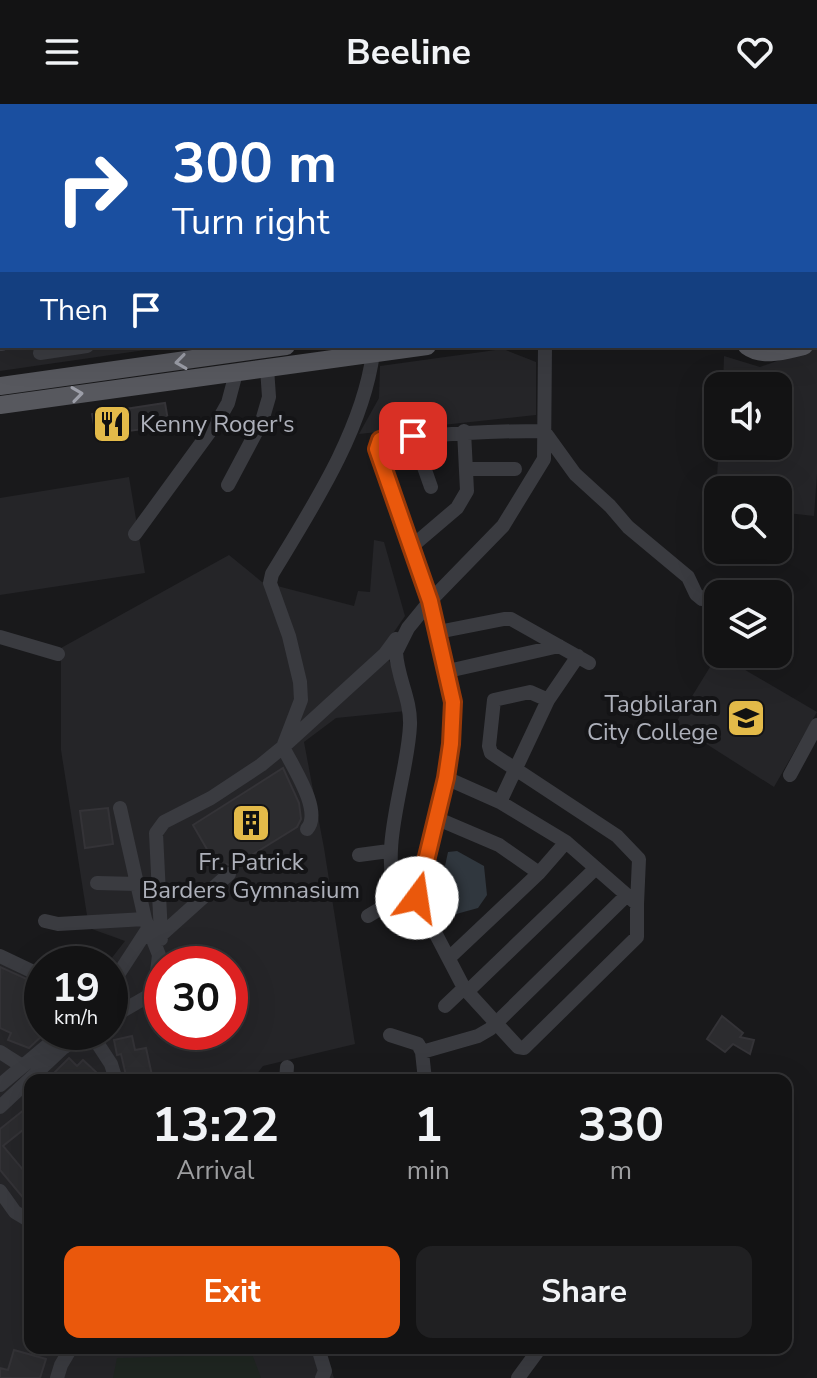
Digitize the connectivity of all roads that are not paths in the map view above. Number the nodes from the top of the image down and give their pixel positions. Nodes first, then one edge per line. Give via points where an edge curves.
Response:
1 (64, 348) edge
2 (272, 348) edge
3 (400, 348) edge
4 (545, 348) edge
5 (750, 348) edge
6 (775, 349) edge
7 (40, 350) edge
8 (373, 350) edge
9 (347, 352) edge
10 (267, 368) junction
11 (236, 373) junction
12 (42, 380) junction
13 (0, 386) edge
14 (0, 405) edge
15 (464, 431) junction
16 (544, 431) junction
17 (413, 436) junction
18 (466, 469) junction
19 (515, 469) dead end
20 (228, 485) dead end
21 (431, 487) dead end
22 (135, 534) dead end
23 (410, 548) junction
24 (702, 599) dead end
25 (430, 601) junction
26 (408, 628) junction
27 (438, 632) junction
28 (0, 637) edge
29 (559, 646) junction
30 (58, 654) dead end
31 (448, 671) junction
32 (548, 700) junction
33 (817, 725) edge
34 (283, 747) junction
35 (517, 768) junction
36 (790, 775) dead end
37 (446, 778) junction
38 (500, 802) junction
39 (120, 808) dead end
40 (438, 819) junction
41 (307, 829) dead end
42 (566, 842) junction
43 (389, 851) junction
44 (359, 855) dead end
45 (596, 868) junction
46 (539, 873) junction
47 (229, 874) dead end
48 (97, 883) dead end
49 (137, 884) junction
50 (398, 898) junction
51 (417, 898) junction
52 (632, 899) junction
53 (368, 916) dead end
54 (45, 921) dead end
55 (152, 927) junction
56 (0, 956) edge
57 (450, 957) junction
58 (128, 961) edge
59 (24, 967) edge
60 (466, 990) junction
61 (445, 1006) dead end
62 (128, 1009) edge
63 (496, 1020) junction
64 (390, 1035) dead end
65 (420, 1048) junction
66 (44, 1050) edge
67 (60, 1050) edge
68 (101, 1050) edge
69 (399, 1050) dead end
70 (0, 1052) edge
71 (24, 1073) junction
72 (114, 1074) edge
73 (424, 1074) edge
74 (0, 1085) edge
75 (0, 1107) edge
76 (0, 1191) edge
77 (24, 1217) edge
78 (67, 1354) edge
79 (320, 1354) edge
80 (536, 1354) edge
81 (57, 1378) edge
82 (322, 1378) edge
83 (518, 1378) edge

1 - 7 street
2 -> 12 main road
3 - 8 main road
4 - 16 street
5 - 6 main road
7 - 12 street
8 - 9 main road
8 - 34 street via 370,380 354,423 272,574 272,592 300,682 301,700
9 - 10 main road
10 - 11 main road
10 - 20 street via 269,397 262,421
14 -> 11 main road
11 - 22 street via 219,419
12 - 13 main road
15 - 16 street
15 - 17 street
15 - 18 street
16 - 24 street via 575,474 688,577
16 - 25 street via 544,459 503,526
17 - 21 street
17 - 23 street via 390,436 380,440 377,449
18 - 19 street
18 - 23 street via 467,491 457,508
23 - 25 street
25 - 26 street
25 - 27 street
26 - 34 street
26 - 43 street via 396,652 409,702 408,755
27 - 29 street via 511,619
27 - 31 street
28 - 30 street
29 - 31 street
29 - 32 street via 584,659
31 - 37 street via 453,702
32 - 35 street
32 - 35 street via 530,692 494,700 491,753
33 - 36 street
34 - 41 street via 313,813
34 - 55 street via 211,798 164,822 156,833
35 - 38 street
35 - 52 street via 617,836 639,859
37 - 38 street
37 - 40 street
38 - 42 street
39 - 49 street
40 - 46 street via 499,845
40 - 51 street
42 - 45 street
42 - 46 street
43 - 44 street
43 - 50 street
45 - 52 street
45 - 60 street
46 - 57 street
47 - 55 street
48 - 49 street
49 - 55 street
50 - 51 street
50 - 53 street
51 - 57 street
52 - 63 street
52 - 63 street via 637,937 524,1048
54 - 55 street
55 - 58 street
55 - 62 street via 159,955 156,980 145,1000
56 - 59 street
57 - 60 street
60 - 61 street
60 - 63 street
63 - 65 street via 478,1036
64 - 65 street
65 - 69 street
65 - 73 street
66 - 71 street
67 - 71 street
68 - 72 street
70 - 71 street
71 - 74 street
71 - 75 street
76 - 77 street
78 - 81 street
79 - 82 street
80 - 83 street

